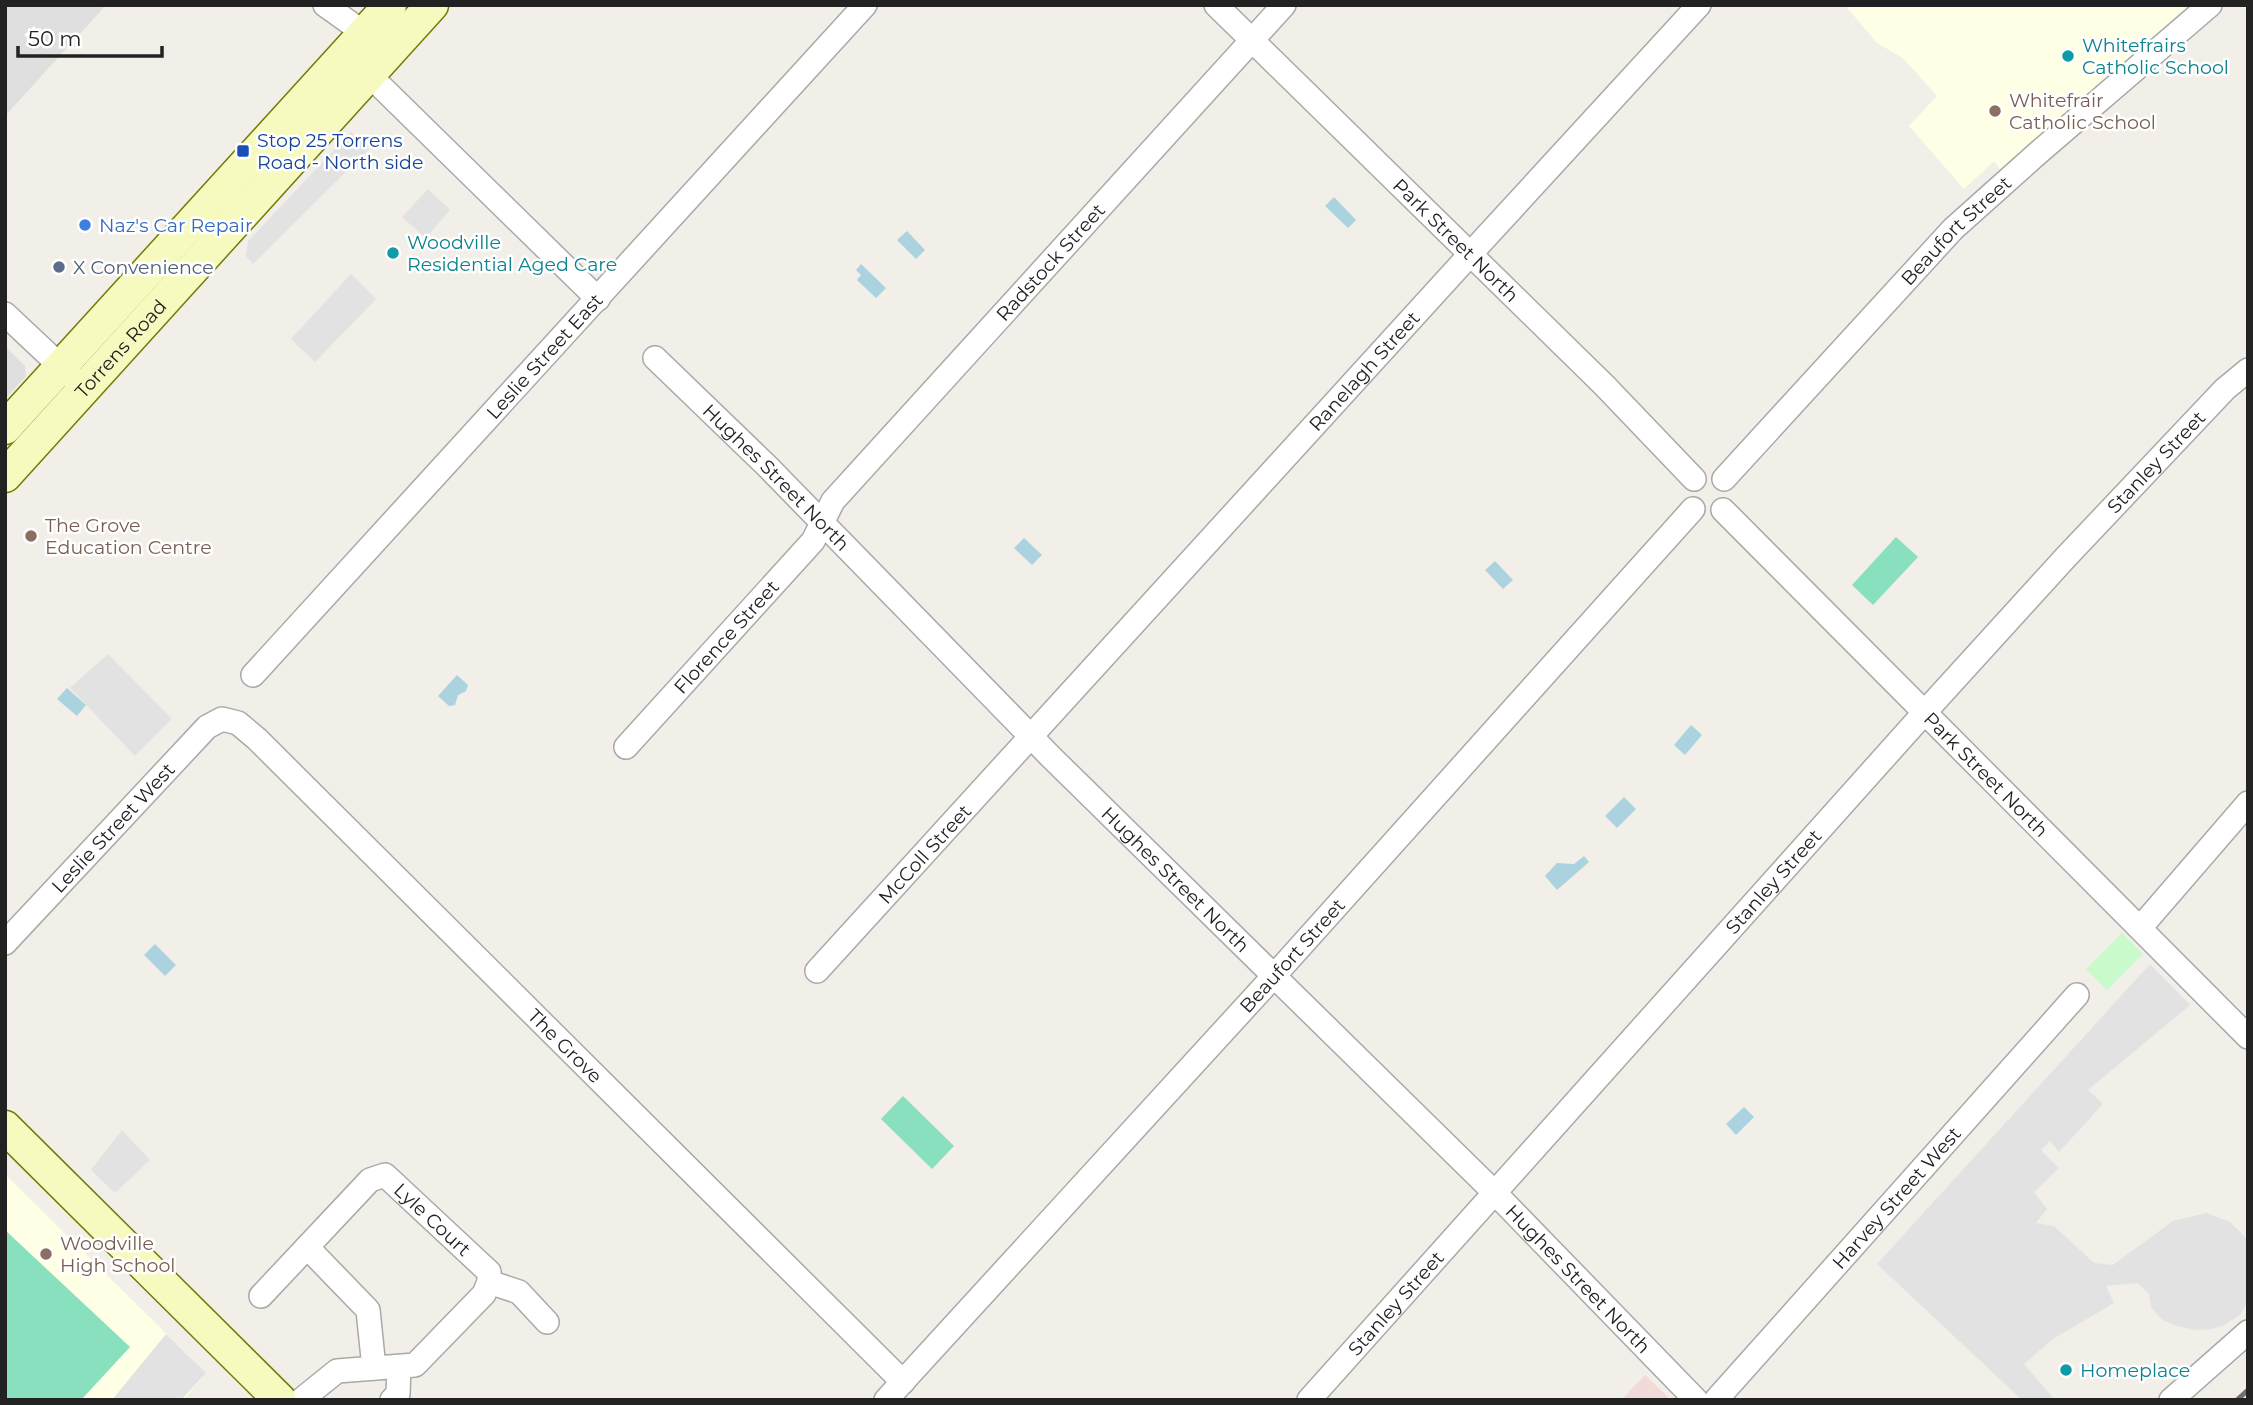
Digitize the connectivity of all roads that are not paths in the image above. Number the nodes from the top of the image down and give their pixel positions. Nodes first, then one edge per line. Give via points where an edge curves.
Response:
1 (325, 5) edge
2 (390, 5) edge
3 (432, 5) edge
4 (865, 5) edge
5 (1216, 5) edge
6 (1284, 5) edge
7 (1699, 5) edge
8 (2210, 5) edge
9 (1251, 41) junction
10 (360, 53) junction
11 (1469, 254) junction
12 (598, 299) junction
13 (5, 314) edge
14 (655, 358) dead end
15 (61, 367) junction
16 (2248, 370) edge
17 (84, 389) junction
18 (5, 428) edge
19 (5, 476) edge
20 (1724, 478) junction
21 (1694, 479) junction
22 (1693, 509) junction
23 (1723, 510) junction
24 (821, 523) junction
25 (253, 675) dead end
26 (1926, 711) junction
27 (222, 719) joint
28 (1032, 738) junction
29 (626, 747) dead end
30 (2248, 803) edge
31 (2140, 928) junction
32 (5, 943) edge
33 (817, 971) dead end
34 (1273, 977) junction
35 (2077, 995) dead end
36 (2248, 1037) edge
37 (5, 1127) edge
38 (1494, 1192) junction
39 (307, 1247) junction
40 (489, 1282) junction
41 (261, 1296) dead end
42 (547, 1322) dead end
43 (2248, 1332) edge
44 (399, 1367) junction
45 (374, 1368) junction
46 (903, 1382) junction
47 (280, 1400) edge
48 (301, 1400) edge
49 (392, 1400) edge
50 (887, 1400) edge
51 (1309, 1400) edge
52 (1696, 1400) edge
53 (1716, 1400) edge
54 (2171, 1400) edge

1 - 10 street
2 - 10 main road, Torrens Road
3 - 10 main road, Torrens Road
4 - 12 street, Leslie Street East
5 - 9 street, Park Street North
6 - 9 street, Radstock Street
7 - 11 street, Ranelagh Street
8 - 20 street, Beaufort Street via 1953,229
9 - 11 street, Park Street North
9 - 24 street, Radstock Street via 833,501
10 - 12 street
10 - 15 main road, Torrens Road
10 - 17 main road, Torrens Road
11 - 21 street, Park Street North
11 - 28 street, Ranelagh Street
12 - 25 street, Leslie Street East
13 - 15 street
14 - 24 street, Hughes Street North
15 - 17 street
15 - 18 main road, Torrens Road
16 - 26 street, Stanley Street via 2066,557
17 - 19 main road, Torrens Road
20 - 21 street via 1709,473
20 - 23 street via 1731,496
21 - 22 street via 1688,498
22 - 23 street via 1709,516
22 - 34 street, Beaufort Street
23 - 26 street, Park Street North
24 - 28 street, Hughes Street North
24 - 29 street, Florence Street via 813,541
26 - 31 street, Park Street North
26 - 38 street, Stanley Street
27 - 32 street, Leslie Street West via 182,751
27 - 46 street, The Grove via 238,723 257,738
28 - 33 street, McColl Street
28 - 34 street, Hughes Street North
30 - 31 street
31 - 36 street, Park Street North
34 - 38 street, Hughes Street North
34 - 46 street, Beaufort Street
35 - 53 street, Harvey Street West
37 - 47 main road
38 - 51 street, Stanley Street
38 - 52 street, Hughes Street North
39 - 40 street, Lyle Court via 370,1180 385,1175 489,1272
39 - 41 street, Lyle Court
39 - 45 street via 368,1310
40 - 42 street via 519,1292
40 - 44 street via 484,1294 415,1365
43 - 54 street
44 - 45 street
44 - 49 street via 398,1394
45 - 48 street via 337,1371
46 - 50 street, Beaufort Street

